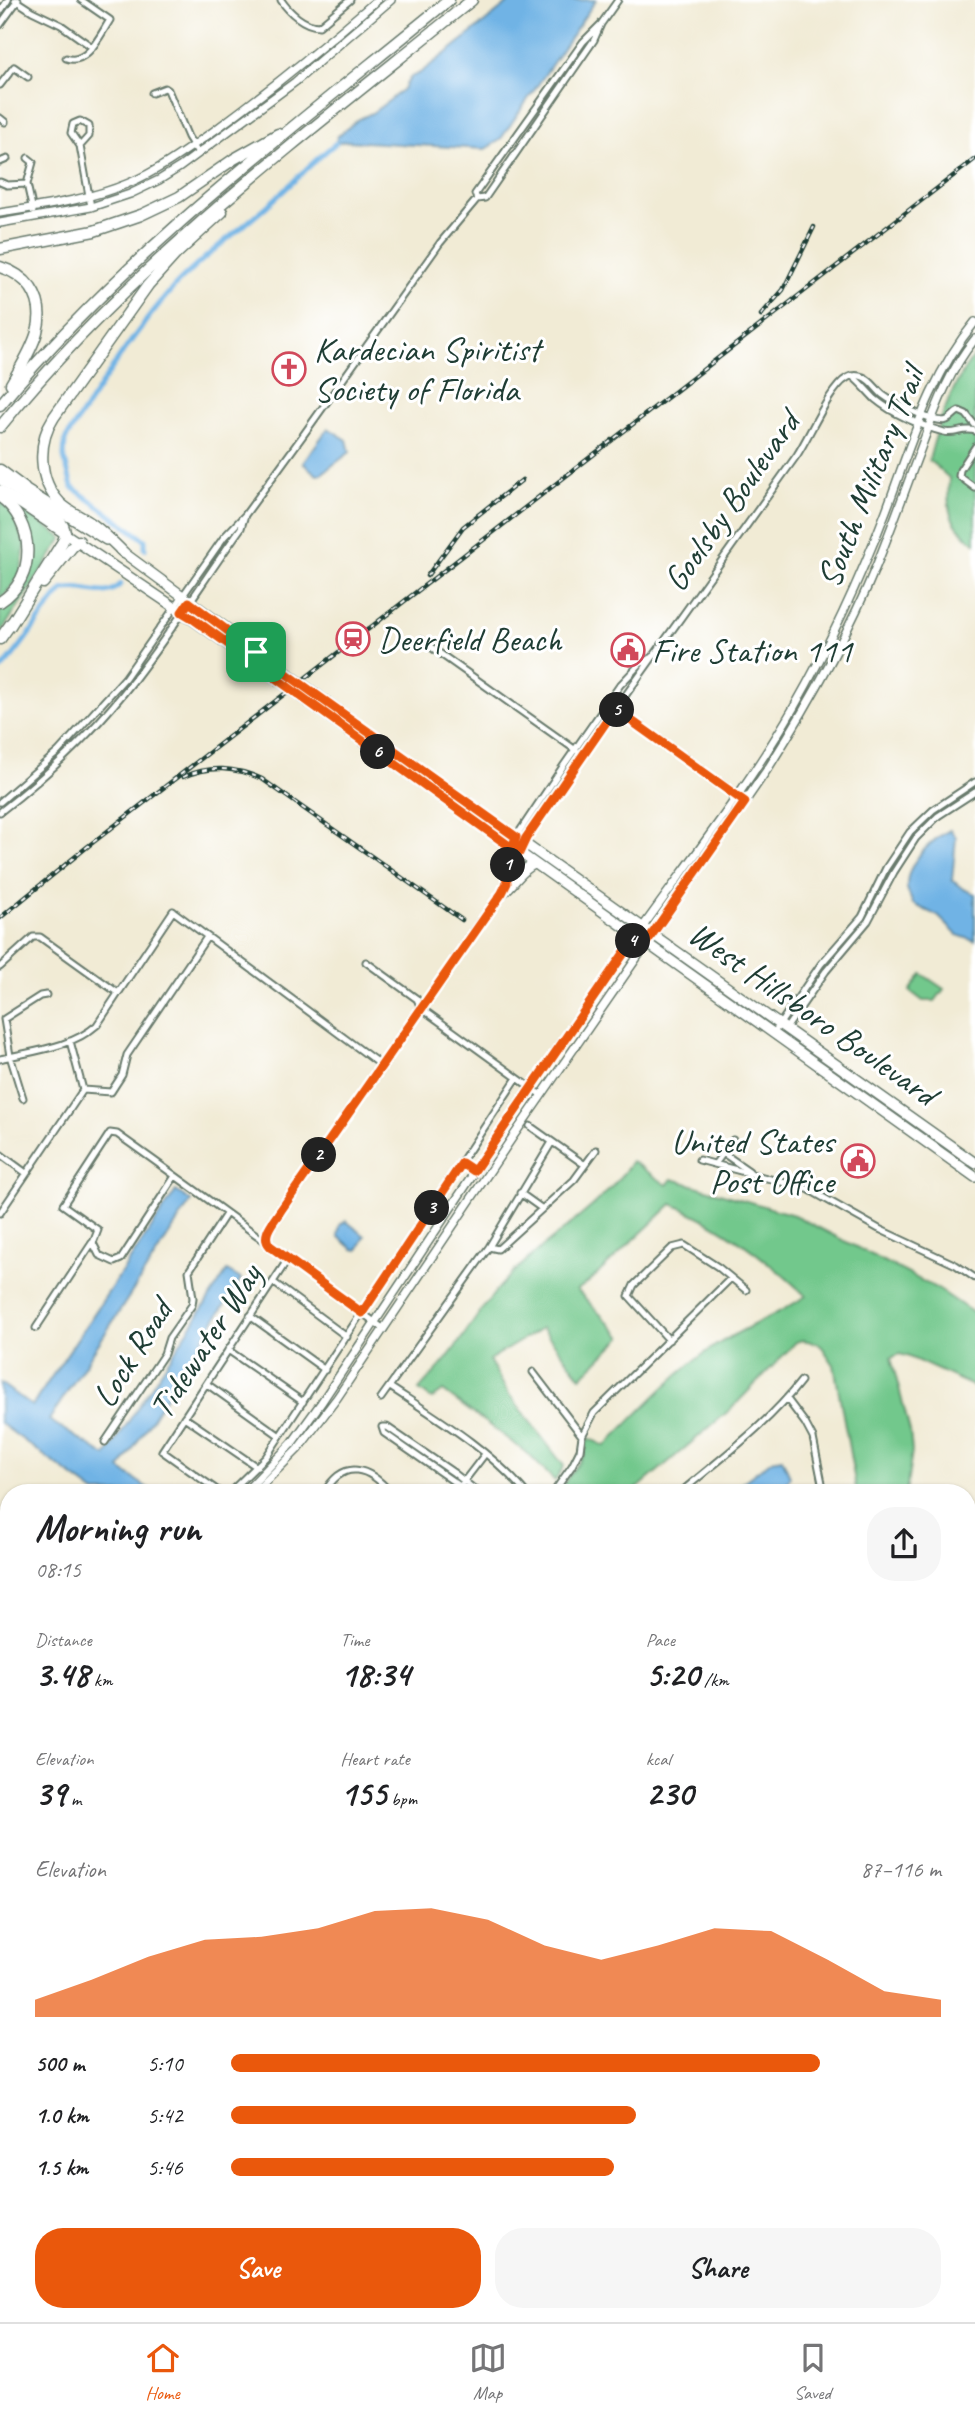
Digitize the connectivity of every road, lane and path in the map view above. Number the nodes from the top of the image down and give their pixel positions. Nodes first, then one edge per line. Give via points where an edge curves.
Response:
1 (8, 0) edge
2 (17, 0) edge
3 (81, 0) edge
4 (281, 0) edge
5 (350, 0) edge
6 (377, 0) edge
7 (391, 0) edge
8 (441, 0) edge
9 (449, 0) edge
10 (462, 0) edge
11 (472, 0) edge
12 (618, 0) edge
13 (25, 3) edge
14 (0, 12) edge
15 (0, 25) edge
16 (92, 47) junction
17 (66, 58) dead end
18 (28, 77) dead end
19 (0, 85) edge
20 (152, 93) dead end
21 (278, 134) junction
22 (193, 145) junction
23 (80, 146) junction
24 (198, 153) junction
25 (279, 157) junction
26 (28, 158) dead end
27 (0, 181) edge
28 (27, 184) junction
29 (89, 197) junction
30 (91, 207) junction
31 (32, 208) junction
32 (0, 213) edge
33 (36, 217) junction
34 (0, 223) edge
35 (0, 249) edge
36 (0, 267) edge
37 (975, 322) edge
38 (975, 339) edge
39 (11, 384) junction
40 (0, 397) edge
41 (0, 405) edge
42 (0, 418) edge
43 (919, 418) junction
44 (970, 419) junction
45 (930, 423) junction
46 (975, 425) edge
47 (0, 427) edge
48 (967, 428) junction
49 (975, 431) edge
50 (975, 447) edge
51 (0, 475) edge
52 (975, 488) edge
53 (24, 489) joint
54 (0, 490) edge
55 (0, 497) edge
56 (65, 532) junction
57 (79, 541) junction
58 (124, 553) junction
59 (186, 599) junction
60 (0, 602) edge
61 (179, 610) junction
62 (10, 626) junction
63 (0, 639) edge
64 (421, 640) dead end
65 (653, 656) junction
66 (615, 709) junction
67 (337, 723) junction
68 (359, 726) junction
69 (575, 749) junction
70 (583, 755) junction
71 (418, 780) junction
72 (437, 781) junction
73 (975, 782) edge
74 (975, 792) edge
75 (736, 795) junction
76 (0, 802) edge
77 (745, 802) junction
78 (0, 812) edge
79 (520, 840) junction
80 (516, 850) junction
81 (534, 863) junction
82 (502, 893) junction
83 (643, 927) junction
84 (653, 934) junction
85 (636, 936) junction
86 (207, 937) junction
87 (646, 943) junction
88 (366, 962) dead end
89 (0, 967) edge
90 (118, 993) junction
91 (46, 995) dead end
92 (421, 1008) junction
93 (782, 1026) junction
94 (776, 1036) junction
95 (71, 1041) junction
96 (10, 1056) junction
97 (0, 1059) edge
98 (381, 1065) junction
99 (517, 1078) junction
100 (531, 1088) junction
101 (83, 1090) junction
102 (541, 1095) junction
103 (23, 1098) dead end
104 (915, 1120) junction
105 (900, 1124) junction
106 (530, 1126) dead end
107 (931, 1131) junction
108 (911, 1132) junction
109 (733, 1140) dead end
110 (552, 1142) junction
111 (596, 1150) dead end
112 (723, 1153) junction
113 (0, 1154) edge
114 (699, 1160) dead end
115 (462, 1163) junction
116 (975, 1163) edge
117 (715, 1164) junction
118 (585, 1165) junction
119 (474, 1171) junction
120 (26, 1173) junction
121 (753, 1174) junction
122 (176, 1176) junction
123 (975, 1177) edge
124 (520, 1193) junction
125 (541, 1208) junction
126 (0, 1213) edge
127 (226, 1214) junction
128 (266, 1242) junction
129 (93, 1243) junction
130 (489, 1247) junction
131 (288, 1259) junction
132 (731, 1278) junction
133 (975, 1278) edge
134 (273, 1282) junction
135 (746, 1290) dead end
136 (362, 1313) junction
137 (250, 1316) junction
138 (375, 1322) junction
139 (36, 1328) dead end
140 (384, 1329) junction
141 (347, 1337) junction
142 (669, 1340) junction
143 (228, 1350) junction
144 (325, 1370) junction
145 (533, 1372) dead end
146 (801, 1381) dead end
147 (207, 1384) junction
148 (390, 1387) junction
149 (382, 1398) dead end
150 (787, 1399) junction
151 (303, 1402) junction
152 (184, 1417) junction
153 (280, 1436) junction
154 (582, 1436) junction
155 (105, 1442) dead end
156 (485, 1454) junction
157 (257, 1467) junction
158 (463, 1483) junction
159 (208, 1484) edge
160 (239, 1484) edge
161 (253, 1484) edge
162 (262, 1484) edge
163 (332, 1484) edge
164 (383, 1484) edge
165 (517, 1484) edge
166 (559, 1484) edge
167 (691, 1484) edge
168 (822, 1484) edge

1 - 14 street
2 - 13 street
2 - 15 street
3 - 16 street via 110,20
4 - 5 street via 307,24 319,26
6 - 22 street
7 - 24 street via 295,82
8 - 21 highway
9 - 41 highway via 167,233 85,311
10 - 42 highway via 161,249 72,337
11 - 25 highway
12 - 59 street via 583,42 475,194 477,200 434,251 245,515 241,528
13 - 16 street
16 - 17 street via 78,60
18 - 19 street via 14,67
20 - 22 street via 168,90
21 - 35 highway via 179,197 141,215 103,229
21 - 39 highway via 135,255
22 - 24 street
22 - 29 street via 155,171
23 - 23 street via 89,136 89,126 80,121 70,128
23 - 29 street
24 - 30 street via 149,185
25 - 47 highway via 137,279 71,345
25 - 58 highway via 148,285 46,431 43,467 53,493
26 - 28 street via 33,167
27 - 28 street
28 - 31 street
29 - 30 street
29 - 31 street
30 - 33 street
31 - 32 street
31 - 33 street
33 - 34 street
36 - 39 highway via 27,283 39,313 33,344
37 - 43 street, South Military Trail via 944,364
38 - 45 street, South Military Trail via 947,382
39 - 40 highway
43 - 45 street, Goolsby Boulevard
43 - 65 street, Goolsby Boulevard via 895,412 852,376 846,378
43 - 75 street, South Military Trail via 846,606 797,701
44 - 45 street via 960,411 949,420
44 - 46 street
44 - 48 street
45 - 48 street via 947,433
45 - 77 street, South Military Trail via 862,598 799,720
48 - 49 street
50 - 52 street via 959,476
51 - 53 highway
51 - 56 highway via 56,517
53 - 58 main road, West Hillsboro Boulevard
54 - 56 main road, West Hillsboro Boulevard
55 - 60 highway via 20,518 28,550 20,580
56 - 57 main road, West Hillsboro Boulevard
56 - 62 highway via 61,547
57 - 61 main road, West Hillsboro Boulevard
57 - 62 highway
58 - 59 main road, West Hillsboro Boulevard
59 - 61 street
59 - 68 main road, West Hillsboro Boulevard
61 - 67 main road, West Hillsboro Boulevard
61 - 76 street via 90,718
61 - 78 street via 143,668 96,724
62 - 63 highway
64 - 69 street
65 - 66 street, Goolsby Boulevard
65 - 69 street, Goolsby Boulevard via 621,685
66 - 70 street, Goolsby Boulevard
66 - 75 street
67 - 68 main road
67 - 71 main road, West Hillsboro Boulevard
68 - 72 main road, West Hillsboro Boulevard
69 - 70 street
69 - 79 street, Goolsby Boulevard
70 - 79 street, Goolsby Boulevard
71 - 72 main road
71 - 80 main road, West Hillsboro Boulevard
72 - 79 main road, West Hillsboro Boulevard
73 - 93 street via 910,832 862,917 821,964
74 - 93 street via 938,816 916,838 868,921
75 - 77 street
75 - 83 street, South Military Trail
77 - 84 street, South Military Trail
79 - 80 street, Goolsby Boulevard
79 - 83 main road, West Hillsboro Boulevard
80 - 81 main road, West Hillsboro Boulevard
80 - 82 street via 510,880
81 - 82 main road
81 - 85 main road, West Hillsboro Boulevard
82 - 92 street
83 - 84 main road, West Hillsboro Boulevard
83 - 85 street, South Military Trail
84 - 87 street, South Military Trail
84 - 93 main road, West Hillsboro Boulevard
85 - 87 main road, West Hillsboro Boulevard
85 - 100 street, South Military Trail
86 - 90 street via 173,911
86 - 98 street
86 - 101 street via 127,1055 111,1092
87 - 94 main road, West Hillsboro Boulevard
87 - 102 street, South Military Trail
88 - 92 street via 417,999
89 - 90 street via 33,937 40,937
90 - 95 street via 97,1025
91 - 96 street via 4,1020
92 - 98 street
92 - 99 street
93 - 94 street
93 - 104 main road, West Hillsboro Boulevard
94 - 105 main road, West Hillsboro Boulevard
95 - 96 street
95 - 101 street
96 - 97 street
96 - 103 street
98 - 128 street via 281,1210
99 - 100 street
99 - 115 street
100 - 102 street
100 - 119 street, South Military Trail
101 - 120 street
102 - 140 street, South Military Trail
104 - 105 main road
104 - 107 main road, West Hillsboro Boulevard
105 - 108 main road, West Hillsboro Boulevard
106 - 110 street
107 - 108 main road
107 - 116 main road, West Hillsboro Boulevard
108 - 123 main road, West Hillsboro Boulevard
109 - 112 street
110 - 118 street
110 - 124 street
111 - 118 street
112 - 117 street
112 - 121 street
113 - 120 street
114 - 117 street
115 - 119 street
115 - 136 street
117 - 121 street
118 - 125 street
119 - 138 street, South Military Trail
120 - 126 street
121 - 133 street via 808,1189
122 - 127 street
122 - 129 street, Lock Road via 121,1259 107,1260
122 - 129 street via 110,1133 63,1205 98,1230
124 - 125 street
124 - 130 street
125 - 130 street via 498,1249
127 - 128 street
127 - 155 street, Lock Road via 189,1271 192,1305
128 - 131 street
129 - 139 street
130 - 148 street
131 - 134 street, Tidewater Way
131 - 136 street
132 - 135 street
132 - 142 street
132 - 142 street via 684,1245 672,1248 630,1291 632,1300
134 - 137 street, Tidewater Way
134 - 141 street
136 - 138 street
136 - 141 street
137 - 143 street, Tidewater Way
137 - 144 street
138 - 140 street
138 - 161 street, South Military Trail via 292,1443
140 - 162 street, South Military Trail via 319,1424
141 - 144 street
142 - 154 street via 594,1413
143 - 147 street, Tidewater Way
143 - 151 street
144 - 151 street
145 - 154 street
146 - 150 street
147 - 152 street, Tidewater Way
147 - 153 street
148 - 149 street
148 - 156 street
150 - 167 street
150 - 168 street via 813,1438
151 - 153 street
152 - 157 street
152 - 159 street, Tidewater Way via 162,1451
153 - 157 street
154 - 166 street via 580,1450
156 - 158 street
156 - 165 street
157 - 160 street
158 - 158 street via 387,1427 382,1427 384,1433
163 - 164 street via 348,1470 364,1470

